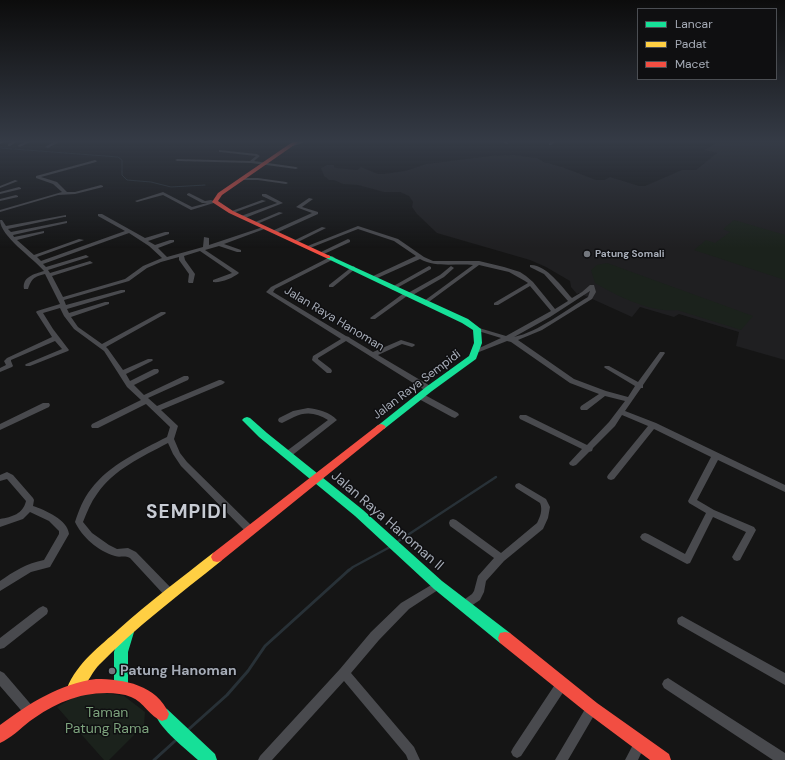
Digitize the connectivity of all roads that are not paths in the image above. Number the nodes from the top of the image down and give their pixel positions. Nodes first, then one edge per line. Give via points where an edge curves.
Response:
1 (39, 176) edge
2 (247, 177) joint
3 (16, 181) dead end
4 (286, 183) dead end
5 (101, 186) dead end
6 (0, 187) edge
7 (19, 188) dead end
8 (0, 193) edge
9 (66, 194) junction
10 (189, 194) dead end
11 (264, 195) dead end
12 (16, 196) dead end
13 (311, 199) dead end
14 (0, 200) edge
15 (137, 201) dead end
16 (215, 201) junction
17 (264, 201) dead end
18 (313, 207) dead end
19 (307, 210) junction
20 (0, 211) edge
21 (231, 212) junction
22 (280, 212) dead end
23 (100, 215) dead end
24 (243, 218) junction
25 (65, 219) dead end
26 (0, 221) edge
27 (255, 223) junction
28 (61, 227) dead end
29 (265, 228) junction
30 (324, 228) dead end
31 (130, 231) junction
32 (167, 232) dead end
33 (274, 232) junction
34 (10, 234) junction
35 (206, 238) dead end
36 (81, 240) dead end
37 (145, 240) junction
38 (172, 241) dead end
39 (296, 241) junction
40 (348, 241) dead end
41 (219, 244) junction
42 (155, 247) junction
43 (206, 247) junction
44 (308, 247) junction
45 (200, 249) junction
46 (239, 251) dead end
47 (322, 253) junction
48 (181, 254) junction
49 (33, 256) junction
50 (86, 257) dead end
51 (419, 257) junction
52 (165, 258) junction
53 (332, 258) junction
54 (90, 263) dead end
55 (479, 263) junction
56 (532, 266) dead end
57 (354, 268) junction
58 (428, 268) dead end
59 (451, 268) dead end
60 (406, 269) dead end
61 (45, 270) junction
62 (374, 278) junction
63 (215, 281) dead end
64 (191, 282) dead end
65 (530, 284) junction
66 (331, 286) dead end
67 (26, 288) dead end
68 (393, 288) junction
69 (123, 291) dead end
70 (408, 295) junction
71 (571, 301) junction
72 (426, 302) junction
73 (108, 303) dead end
74 (62, 304) junction
75 (496, 304) dead end
76 (562, 307) junction
77 (569, 311) junction
78 (554, 312) junction
79 (163, 313) dead end
80 (66, 316) junction
81 (373, 318) dead end
82 (538, 321) junction
83 (546, 325) junction
84 (477, 329) junction
85 (56, 338) junction
86 (347, 338) junction
87 (507, 340) junction
88 (412, 345) dead end
89 (102, 346) junction
90 (477, 351) junction
91 (662, 353) dead end
92 (373, 355) junction
93 (150, 360) dead end
94 (28, 365) dead end
95 (607, 367) dead end
96 (0, 370) edge
97 (156, 371) dead end
98 (329, 371) dead end
99 (121, 374) junction
100 (186, 378) dead end
101 (220, 382) dead end
102 (129, 385) junction
103 (640, 386) junction
104 (429, 389) junction
105 (604, 393) junction
106 (420, 396) junction
107 (144, 399) junction
108 (628, 399) junction
109 (46, 405) dead end
110 (584, 408) dead end
111 (157, 410) junction
112 (621, 412) junction
113 (455, 415) dead end
114 (523, 417) dead end
115 (247, 420) dead end
116 (282, 420) dead end
117 (653, 425) junction
118 (95, 426) dead end
119 (0, 427) edge
120 (170, 439) junction
121 (589, 449) junction
122 (287, 454) junction
123 (716, 455) junction
124 (573, 463) dead end
125 (611, 477) dead end
126 (0, 478) edge
127 (317, 479) junction
128 (519, 486) dead end
129 (785, 489) edge
130 (29, 508) junction
131 (711, 512) junction
132 (453, 522) dead end
133 (0, 523) edge
134 (250, 530) junction
135 (645, 537) dead end
136 (737, 557) dead end
137 (501, 558) junction
138 (438, 585) junction
139 (0, 587) edge
140 (170, 594) junction
141 (465, 605) junction
142 (43, 611) dead end
143 (682, 621) dead end
144 (127, 632) junction
145 (0, 644) edge
146 (344, 673) junction
147 (0, 677) edge
148 (785, 679) edge
149 (562, 684) junction
150 (668, 684) dead end
151 (121, 687) junction
152 (74, 688) junction
153 (592, 708) junction
154 (30, 713) junction
155 (0, 735) edge
156 (640, 744) junction
157 (518, 752) dead end
158 (209, 760) edge
159 (264, 760) edge
160 (414, 760) edge
161 (561, 760) edge
162 (631, 760) edge
163 (662, 760) edge
164 (784, 760) edge

1 - 9 street via 37,177 55,183
2 - 4 street
2 - 16 main road
3 - 6 street
5 - 9 street
7 - 8 street
9 - 20 street
10 - 16 street via 204,202
11 - 24 street via 281,203
12 - 14 street
13 - 19 street via 298,207
15 - 16 street via 164,193 190,209
16 - 21 main road
17 - 21 street
18 - 19 street
19 - 33 street via 316,213
21 - 24 main road
22 - 27 street
23 - 31 street
24 - 27 main road
25 - 34 street
26 - 34 street
27 - 29 main road
28 - 34 street
29 - 33 main road
29 - 41 street
30 - 39 street
31 - 37 street
31 - 61 street
32 - 37 street
33 - 39 main road
34 - 49 street
35 - 43 street
36 - 49 street
37 - 42 street
38 - 42 street
39 - 44 main road
40 - 47 street
41 - 43 street
41 - 46 street
42 - 52 street
43 - 45 street
44 - 47 main road
44 - 51 street via 358,227 396,240
45 - 48 street
45 - 63 street via 236,273
47 - 53 main road
48 - 52 street
48 - 64 street via 182,260 192,274
49 - 61 street
50 - 61 street
51 - 55 street via 435,263
51 - 62 street
52 - 74 street via 145,267 127,280
53 - 57 main road
53 - 86 street, Jalan Raya Hanoman via 269,292
54 - 61 street
55 - 65 street via 518,274
55 - 72 street
56 - 71 street via 546,273
57 - 62 main road
57 - 66 street
58 - 68 street
59 - 70 street
60 - 62 street via 399,268
61 - 67 street via 29,278
61 - 74 street
62 - 68 main road
65 - 75 street
65 - 78 street
68 - 70 main road
69 - 74 street
70 - 72 main road
70 - 81 street
71 - 76 street
71 - 77 street via 592,286 590,298
72 - 84 main road
73 - 80 street
74 - 80 street
74 - 85 street via 39,312
76 - 77 street
76 - 78 street
77 - 83 street
78 - 82 street
79 - 89 street
80 - 89 street via 76,328
82 - 83 street
82 - 87 street
83 - 87 street
84 - 87 street
84 - 90 main road, Jalan Raya Sempidi
85 - 94 street via 66,350
85 - 96 street via 8,359 12,368
86 - 92 street, Jalan Raya Hanoman
86 - 98 street via 315,357
87 - 90 street
87 - 105 street via 572,381
88 - 92 street via 402,342
89 - 99 street
90 - 104 main road, Jalan Raya Sempidi via 473,357
91 - 103 street
92 - 104 street, Jalan Raya Hanoman
93 - 99 street
95 - 103 street
97 - 102 street
99 - 102 street
100 - 107 street
101 - 111 street
102 - 107 street
103 - 108 street
104 - 106 main road, Jalan Raya Sempidi
105 - 108 street
105 - 110 street
106 - 113 street
106 - 127 main road, Jalan Raya Sempidi
107 - 111 street
107 - 118 street
108 - 112 street
109 - 119 street
111 - 120 street via 174,426
112 - 117 street
112 - 121 street
114 - 121 street
115 - 122 main road, Jalan Raya Hanoman II
116 - 122 street via 305,409 317,411 333,420
117 - 123 street
117 - 125 street
120 - 134 street via 184,464
120 - 140 street via 123,463 107,476 97,486 80,522 84,532 111,550 133,555
121 - 124 street
122 - 127 main road, Jalan Raya Hanoman II
123 - 129 street
123 - 131 street via 692,501
126 - 130 street via 7,475 12,479 30,500
127 - 134 main road, Jalan Raya Sempidi
127 - 138 main road, Jalan Raya Hanoman II
128 - 137 street via 543,501 546,507 544,518 540,526
130 - 133 street via 18,518
130 - 139 street via 48,515 62,526 64,534 47,564 35,565
131 - 135 street via 686,560
131 - 136 street via 751,530
132 - 137 street
134 - 140 main road, Jalan Raya Sempidi
137 - 141 street via 481,579 476,597
138 - 141 main road, Jalan Raya Hanoman II
138 - 146 street via 405,606
140 - 144 main road, Jalan Raya Sempidi
141 - 149 main road, Jalan Raya Hanoman II
142 - 145 street
143 - 148 street
144 - 151 main road via 121,652
144 - 152 main road, Jalan Raya Sempidi via 94,661
146 - 159 street
146 - 160 street via 410,751
147 - 154 street
149 - 153 main road, Jalan Raya Hanoman II
149 - 157 street
150 - 164 street
151 - 152 main road via 98,685
151 - 158 main road via 135,689 149,698 189,743
152 - 154 main road via 50,699
153 - 156 main road, Jalan Raya Hanoman II
153 - 161 street
154 - 155 main road
156 - 162 street
156 - 163 main road, Jalan Raya Hanoman II

